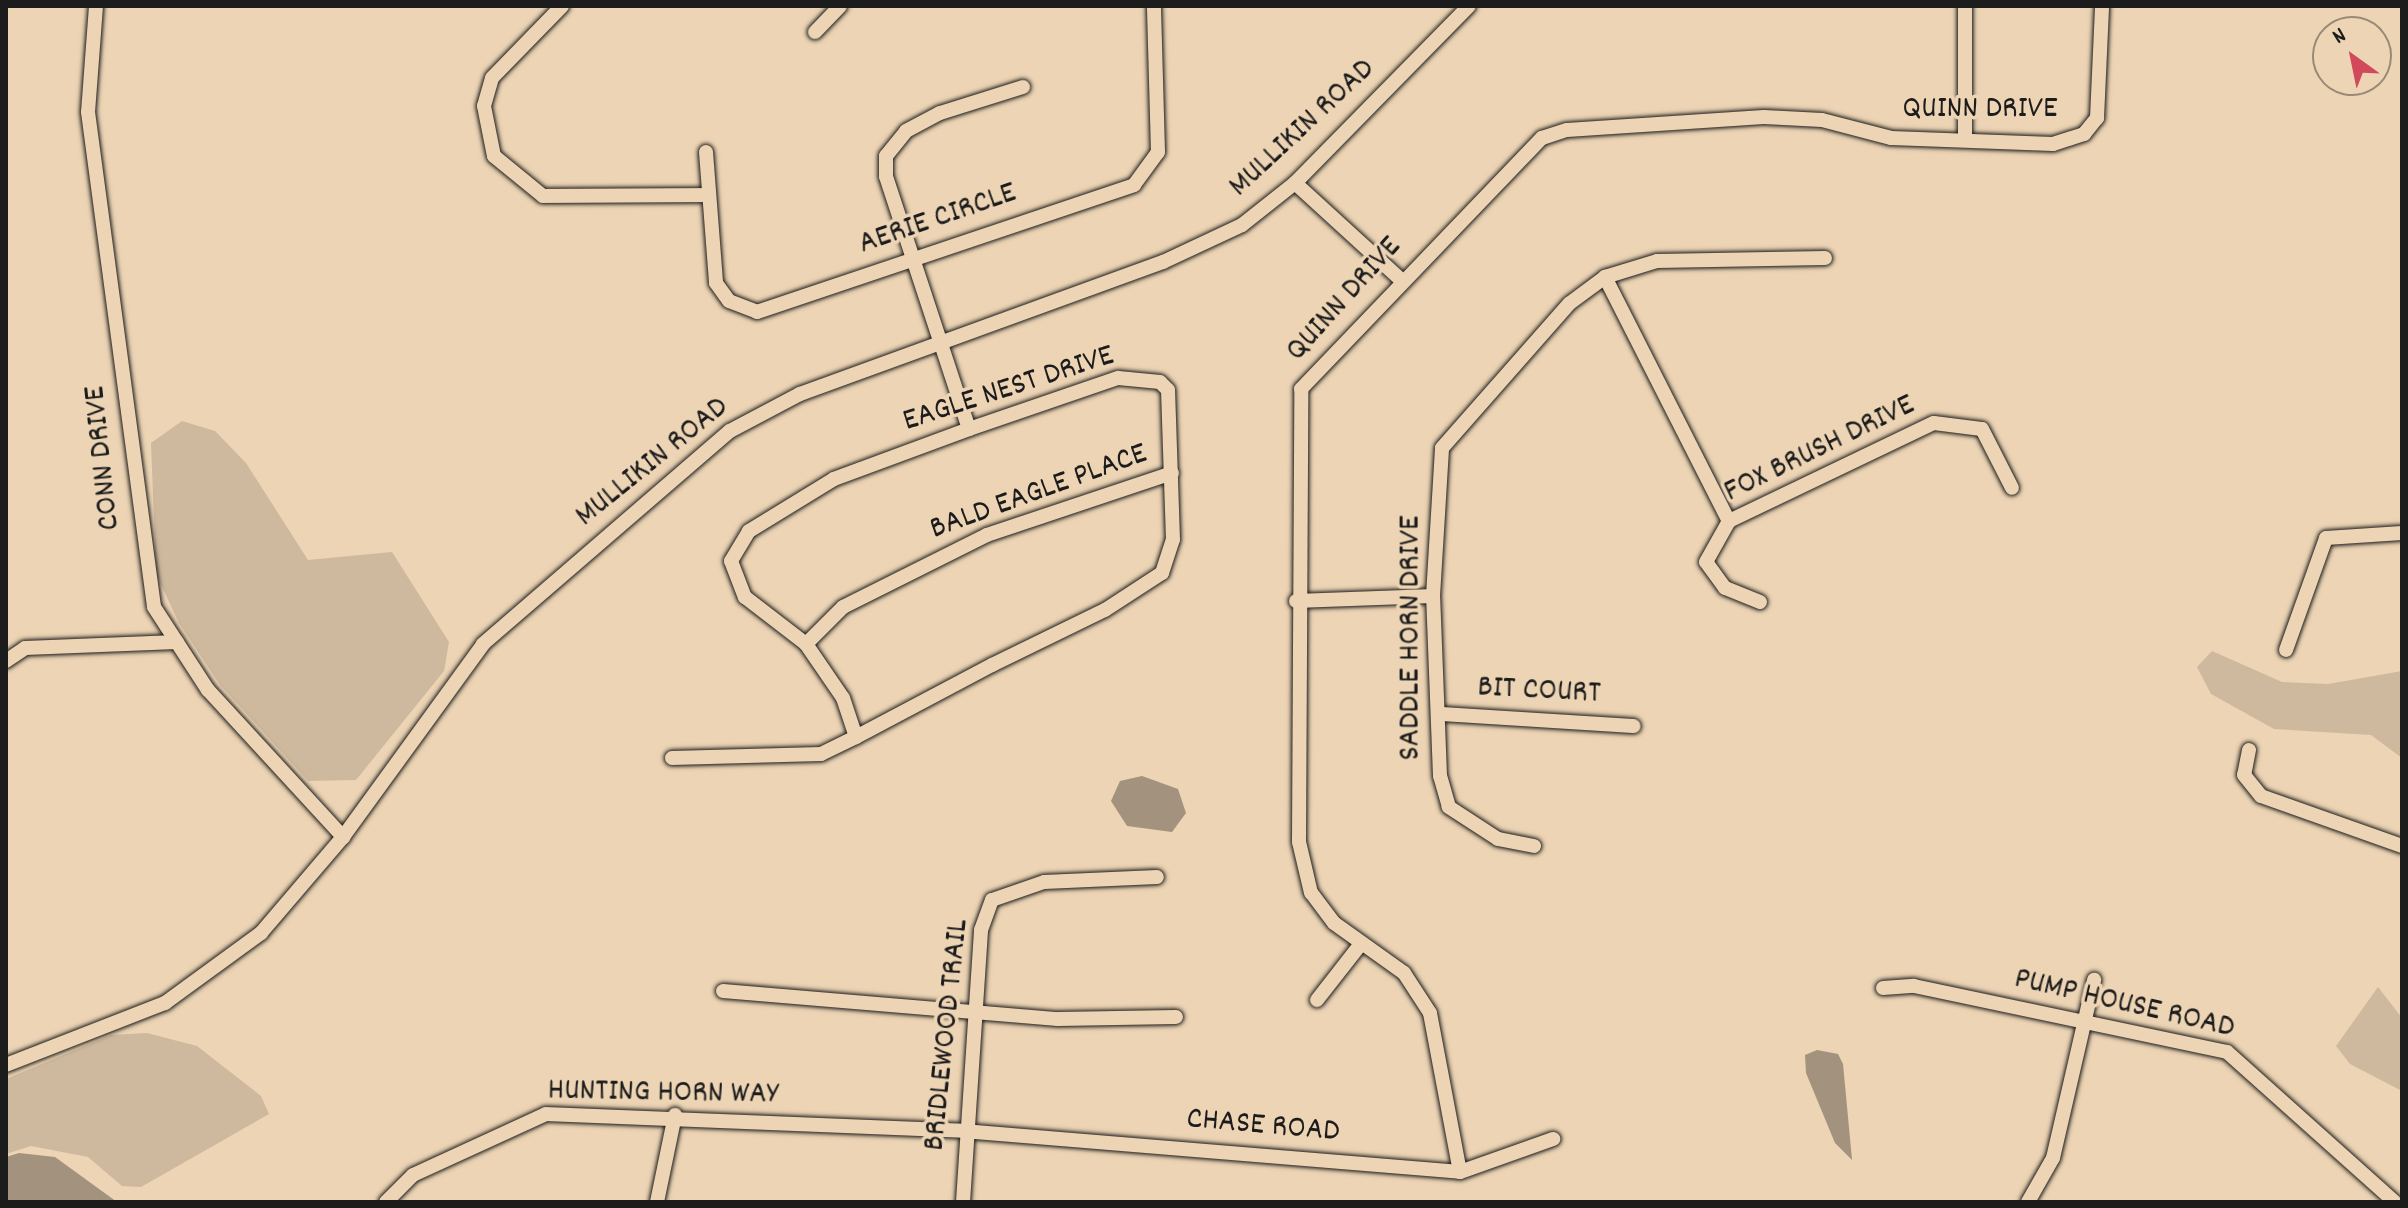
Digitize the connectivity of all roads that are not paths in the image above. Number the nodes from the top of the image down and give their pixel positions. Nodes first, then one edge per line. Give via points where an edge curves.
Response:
1 (96, 6) edge
2 (562, 6) edge
3 (840, 6) edge
4 (1154, 6) edge
5 (1469, 6) edge
6 (1965, 6) edge
7 (2102, 6) edge
8 (815, 32) dead end
9 (1023, 87) dead end
10 (1965, 137) junction
11 (706, 152) dead end
12 (1295, 183) junction
13 (709, 195) junction
14 (917, 255) junction
15 (1825, 258) dead end
16 (1605, 277) junction
17 (1400, 279) junction
18 (943, 341) junction
19 (969, 429) junction
20 (1172, 473) junction
21 (2012, 488) dead end
22 (1729, 521) junction
23 (2402, 533) edge
24 (1433, 596) junction
25 (1296, 601) junction
26 (1760, 602) dead end
27 (177, 642) junction
28 (806, 644) junction
29 (2286, 650) dead end
30 (6, 661) edge
31 (1441, 714) junction
32 (1634, 726) dead end
33 (856, 737) junction
34 (2249, 750) dead end
35 (672, 758) dead end
36 (343, 837) junction
37 (1534, 846) dead end
38 (2402, 846) edge
39 (1157, 877) dead end
40 (1360, 945) junction
41 (2094, 980) dead end
42 (1883, 988) dead end
43 (723, 991) dead end
44 (1317, 1000) dead end
45 (979, 1013) junction
46 (1176, 1017) dead end
47 (2084, 1021) junction
48 (6, 1065) edge
49 (675, 1115) junction
50 (963, 1131) junction
51 (1553, 1139) dead end
52 (1460, 1172) junction
53 (386, 1202) edge
54 (657, 1202) edge
55 (963, 1202) edge
56 (2028, 1202) edge
57 (2395, 1202) edge

1 - 27 street, CONN DRIVE via 88,112 143,561 154,607
2 - 13 street via 492,78 484,106 494,156 543,196
3 - 8 street
4 - 14 street, AERIE CIRCLE via 1158,152 1134,185
5 - 12 street, MULLIKIN ROAD
6 - 10 street
7 - 10 street, QUINN DRIVE via 2102,93 2097,118 2084,134 2053,144
9 - 14 street via 940,113 893,144 886,176
10 - 17 street, QUINN DRIVE via 1891,138 1822,120 1764,117 1567,130 1515,159
11 - 13 street, AERIE CIRCLE
12 - 17 street
12 - 18 street, MULLIKIN ROAD via 1242,225 1163,262
13 - 14 street, AERIE CIRCLE via 716,283 729,301 757,312
14 - 18 street
15 - 16 street, SADDLE HORN DRIVE via 1657,261
16 - 22 street
16 - 24 street, SADDLE HORN DRIVE via 1570,303 1450,432 1442,448
17 - 25 street, QUINN DRIVE via 1301,389
18 - 19 street
18 - 36 street, MULLIKIN ROAD via 787,400 679,471 483,644
19 - 20 street, EAGLE NEST DRIVE via 1118,378 1151,376 1168,390
19 - 28 street, EAGLE NEST DRIVE via 834,479 749,531 731,561 745,597
20 - 28 street, BALD EAGLE PLACE via 987,535 843,607
20 - 33 street, EAGLE NEST DRIVE via 1172,549 1162,573
21 - 22 street, FOX BRUSH DRIVE via 1982,429 1934,423
22 - 26 street, FOX BRUSH DRIVE via 1706,562 1725,588
23 - 29 street via 2326,538
24 - 25 street
24 - 31 street, SADDLE HORN DRIVE
25 - 40 street, QUINN DRIVE via 1299,842 1311,893
27 - 30 street via 25,648
27 - 36 street, CONN DRIVE via 208,690
28 - 33 street, EAGLE NEST DRIVE via 843,698
31 - 32 street, BIT COURT
31 - 37 street, SADDLE HORN DRIVE via 1440,776 1449,807 1498,839
33 - 35 street, EAGLE NEST DRIVE via 804,757
34 - 38 street via 2244,775 2254,792
36 - 48 street, MULLIKIN ROAD via 261,933 196,984 126,1021
39 - 45 street, BRIDLEWOOD TRAIL via 1044,882 992,900 981,930
40 - 44 street
40 - 52 street, QUINN DRIVE via 1404,973 1430,1013
41 - 47 street
42 - 47 street, PUMP HOUSE ROAD via 1914,986
43 - 45 street
45 - 46 street
45 - 50 street, BRIDLEWOOD TRAIL
47 - 56 street via 2053,1158
47 - 57 street, PUMP HOUSE ROAD via 2227,1052
49 - 50 street, HUNTING HORN WAY
49 - 53 street, HUNTING HORN WAY via 546,1114 413,1175
49 - 54 street
50 - 52 street, CHASE ROAD
50 - 55 street, BRIDLEWOOD TRAIL
51 - 52 street, CHASE ROAD

